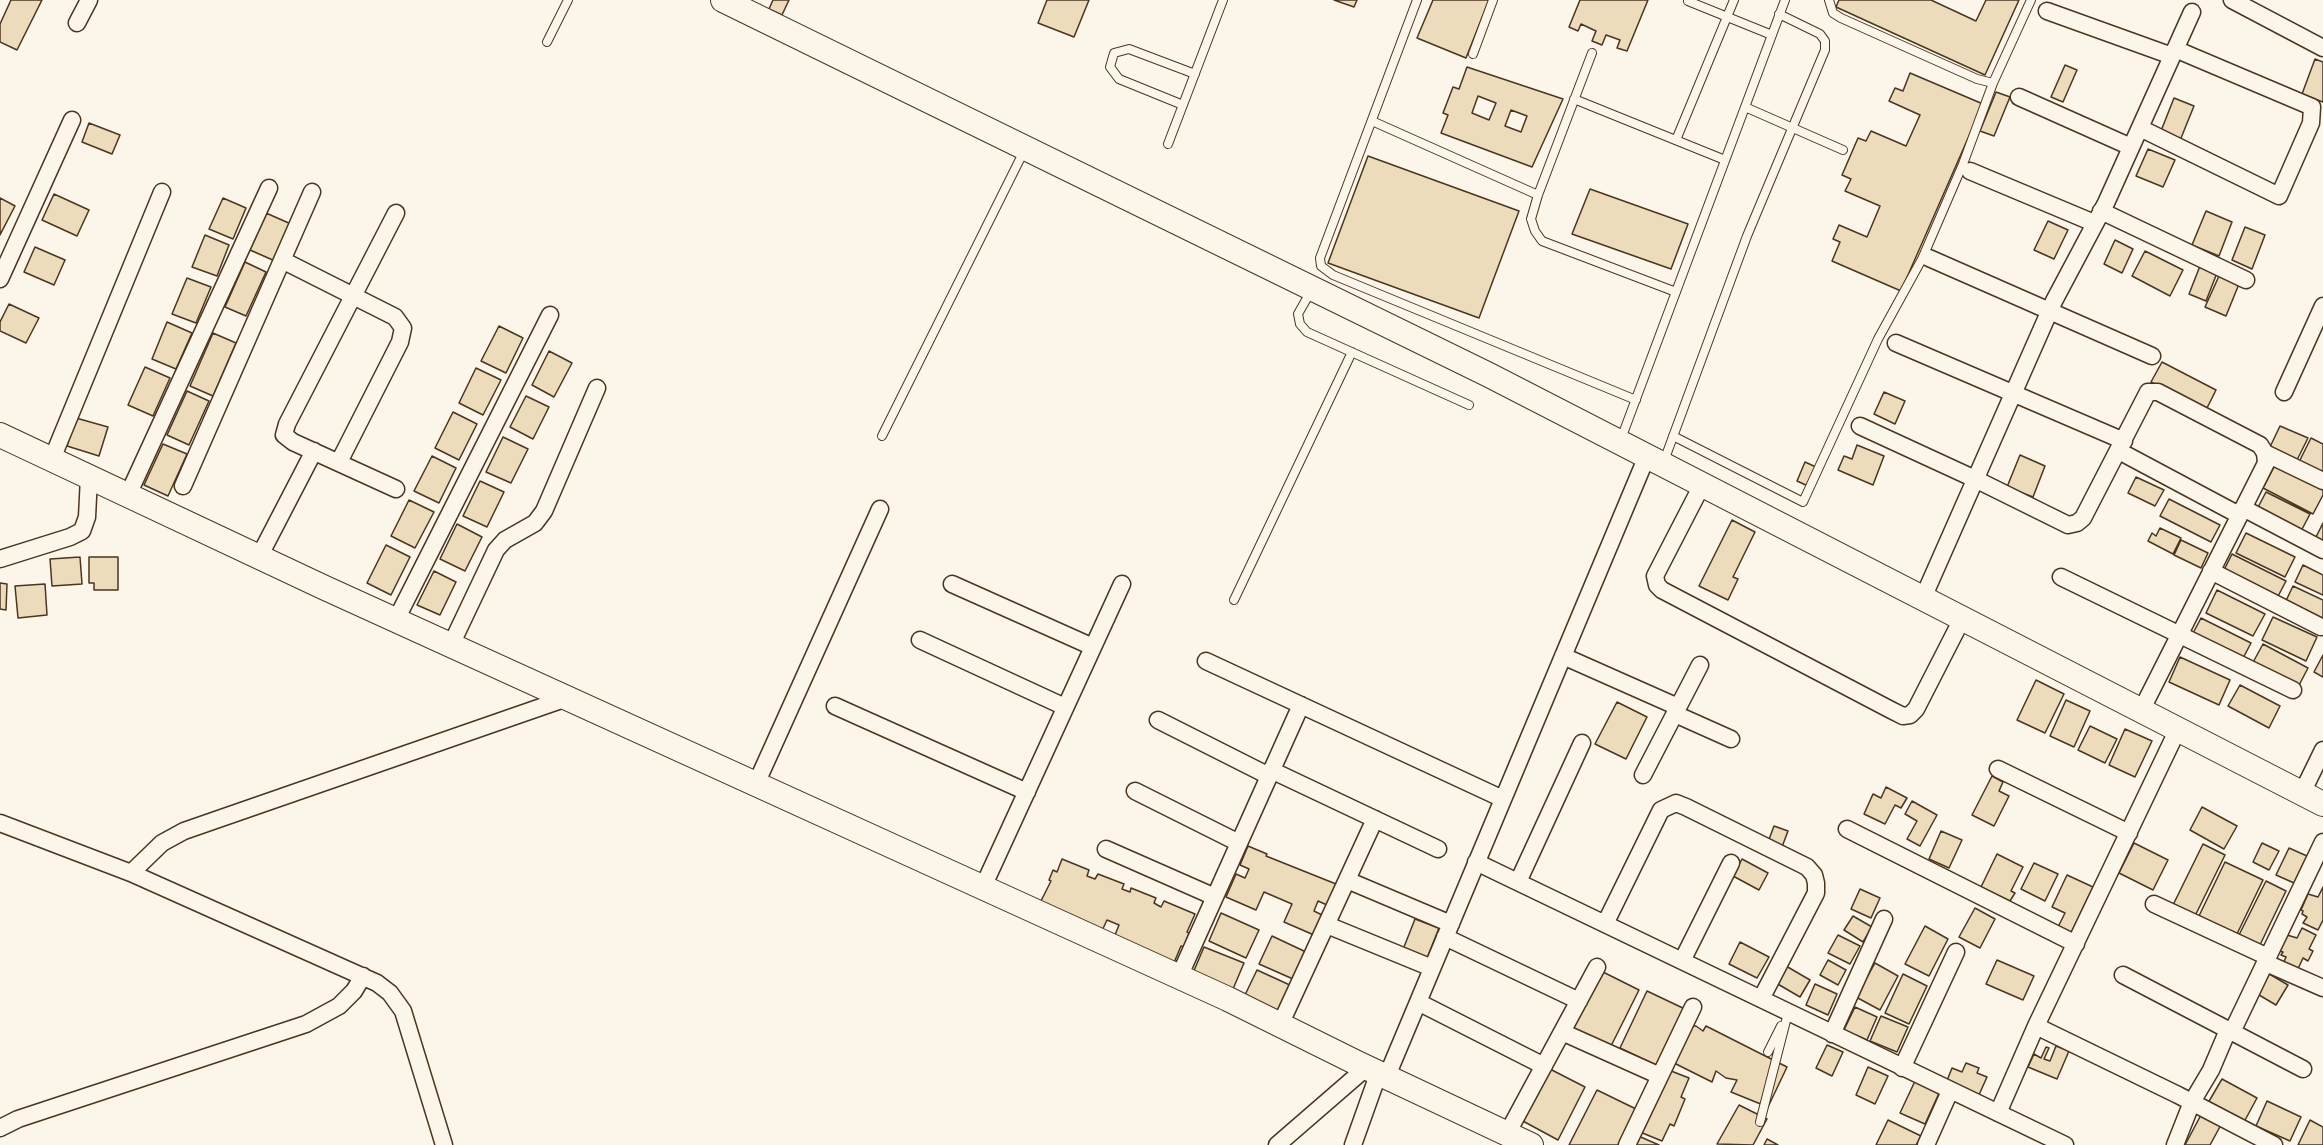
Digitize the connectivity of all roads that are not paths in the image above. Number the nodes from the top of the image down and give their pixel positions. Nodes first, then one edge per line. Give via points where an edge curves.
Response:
1 (89, 0) edge
2 (568, 0) edge
3 (723, 0) edge
4 (1223, 0) edge
5 (1418, 0) edge
6 (1493, 0) edge
7 (1734, 0) edge
8 (1785, 0) edge
9 (1829, 0) edge
10 (2031, 0) edge
11 (2232, 0) edge
12 (1688, 1) edge
13 (2047, 11) dead end
14 (2192, 12) dead end
15 (1779, 14) junction
16 (1727, 17) junction
17 (77, 23) dead end
18 (1772, 35) junction
19 (547, 42) dead end
20 (2323, 48) edge
21 (1592, 52) dead end
22 (2174, 52) junction
23 (1473, 54) dead end
24 (1195, 74) junction
25 (1993, 83) junction
26 (2019, 97) dead end
27 (1574, 99) junction
28 (1183, 105) junction
29 (1745, 107) junction
30 (72, 120) dead end
31 (1372, 121) junction
32 (1792, 128) junction
33 (2140, 128) junction
34 (1676, 140) junction
35 (1168, 144) dead end
36 (2131, 147) junction
37 (1026, 148) junction
38 (1843, 150) dead end
39 (1725, 160) junction
40 (1970, 171) dead end
41 (269, 188) dead end
42 (162, 192) dead end
43 (312, 192) dead end
44 (1538, 195) junction
45 (396, 213) dead end
46 (2097, 217) junction
47 (1929, 258) dead end
48 (282, 260) junction
49 (0, 279) edge
50 (2246, 280) dead end
51 (1313, 288) junction
52 (1676, 292) junction
53 (354, 295) junction
54 (2323, 306) edge
55 (2050, 310) junction
56 (550, 315) dead end
57 (1896, 343) dead end
58 (1352, 352) junction
59 (2152, 356) dead end
60 (597, 388) dead end
61 (2284, 392) dead end
62 (2013, 394) junction
63 (1636, 400) junction
64 (1469, 405) dead end
65 (1860, 426) dead end
66 (0, 435) edge
67 (882, 436) dead end
68 (1673, 436) junction
69 (1620, 442) junction
70 (2121, 446) junction
71 (314, 451) junction
72 (2265, 453) junction
73 (52, 459) junction
74 (1654, 460) junction
75 (339, 462) junction
76 (89, 477) junction
77 (1976, 479) junction
78 (2323, 481) edge
79 (1702, 485) junction
80 (183, 486) dead end
81 (396, 489) dead end
82 (128, 495) junction
83 (880, 509) dead end
84 (2241, 511) junction
85 (2323, 550) edge
86 (260, 557) junction
87 (0, 558) edge
88 (2211, 571) junction
89 (2061, 577) dead end
90 (952, 584) dead end
91 (1122, 584) dead end
92 (1923, 598) junction
93 (1234, 600) dead end
94 (1962, 619) junction
95 (396, 620) junction
96 (2321, 627) dead end
97 (2180, 634) junction
98 (920, 640) dead end
99 (452, 645) junction
100 (1093, 647) junction
101 (1563, 656) junction
102 (1206, 661) dead end
103 (1700, 665) dead end
104 (2293, 690) dead end
105 (567, 698) junction
106 (1301, 705) junction
107 (834, 706) dead end
108 (1065, 707) junction
109 (1676, 711) junction
110 (2141, 711) junction
111 (1158, 720) dead end
112 (2178, 729) junction
113 (1731, 739) dead end
114 (1582, 743) dead end
115 (2323, 750) edge
116 (1998, 769) dead end
117 (1270, 773) junction
118 (1643, 775) dead end
119 (756, 784) junction
120 (1135, 791) dead end
121 (1027, 792) junction
122 (1503, 799) junction
123 (2313, 799) edge
124 (1375, 819) junction
125 (0, 823) edge
126 (1847, 829) dead end
127 (2129, 833) junction
128 (2323, 842) edge
129 (1239, 843) junction
130 (1106, 849) dead end
131 (1438, 849) dead end
132 (1476, 862) junction
133 (1731, 863) dead end
134 (131, 873) junction
135 (1347, 880) junction
136 (1518, 882) junction
137 (983, 887) junction
138 (1215, 897) junction
139 (2154, 904) dead end
140 (1884, 919) dead end
141 (1605, 924) junction
142 (1328, 925) junction
143 (1448, 931) junction
144 (2076, 944) junction
145 (1956, 952) dead end
146 (2267, 960) junction
147 (1682, 961) junction
148 (1597, 967) dead end
149 (1432, 968) junction
150 (2123, 975) dead end
151 (363, 976) junction
152 (1179, 977) junction
153 (2323, 988) edge
154 (1761, 999) junction
155 (1579, 1001) junction
156 (1418, 1002) junction
157 (1693, 1007) dead end
158 (1788, 1012) junction
159 (1280, 1025) junction
160 (2036, 1026) junction
161 (2230, 1031) junction
162 (1562, 1032) junction
163 (1832, 1034) junction
164 (1768, 1052) dead end
165 (1544, 1066) junction
166 (1902, 1068) junction
167 (2303, 1069) dead end
168 (1378, 1072) junction
169 (1660, 1076) junction
170 (1950, 1091) junction
171 (2192, 1102) junction
172 (1998, 1113) junction
173 (1760, 1122) dead end
174 (0, 1128) edge
175 (1507, 1134) junction
176 (444, 1145) edge
177 (1277, 1145) edge
178 (1353, 1145) edge
179 (1531, 1145) edge
180 (1627, 1145) edge
181 (1926, 1145) edge
182 (2066, 1145) edge
183 (2175, 1145) edge
184 (2274, 1145) edge

1 - 17 street
2 - 19 lane
3 - 37 street
4 - 24 lane
5 - 31 lane
6 - 23 lane
7 - 16 lane
8 - 15 lane
9 - 25 lane via 1833,13 1841,18
10 - 25 lane
11 - 20 street
12 - 16 lane
13 - 22 street
14 - 22 street
15 - 18 lane
15 - 32 lane via 1820,34 1825,41 1825,50
16 - 18 lane
16 - 34 lane
18 - 29 lane
21 - 27 lane
22 - 33 street
22 - 33 street via 2312,107 2311,123 2279,196
24 - 28 lane
24 - 28 lane via 1129,49 1114,53 1110,66 1119,79
25 - 68 lane via 1922,259 1878,339 1803,502
26 - 36 street
27 - 34 lane
27 - 44 lane
28 - 35 lane
29 - 32 lane
29 - 39 lane
30 - 49 street
31 - 44 lane
31 - 63 lane via 1320,258 1321,266
32 - 38 lane
32 - 68 lane
33 - 36 street
34 - 39 lane
36 - 46 street
37 - 51 street
37 - 67 lane
39 - 52 lane
40 - 46 street
41 - 82 street
42 - 73 street
43 - 48 street
44 - 52 lane via 1532,219 1542,241
45 - 53 street
46 - 50 street
46 - 55 street
47 - 55 street
48 - 53 street
48 - 80 street
51 - 58 lane via 1299,314 1300,324 1307,332
51 - 69 street
52 - 63 lane
53 - 71 street via 284,435
53 - 75 street via 395,317 403,328 400,342
54 - 61 street
55 - 59 street
55 - 62 street
56 - 95 street
57 - 62 street
58 - 64 lane
58 - 93 lane
60 - 99 street via 544,511 535,523 505,540 496,550
62 - 70 street
62 - 77 street
63 - 69 lane
65 - 77 street
66 - 73 street
68 - 74 lane
69 - 74 street
70 - 72 street via 2145,396 2158,392 2252,440
70 - 77 street via 2077,523 2061,523
70 - 84 street
71 - 75 street
71 - 86 street
72 - 78 street
72 - 84 street via 2265,463
73 - 76 street
74 - 79 street
74 - 101 street
75 - 81 street
76 - 82 street
76 - 87 street via 87,517 82,531
77 - 92 street
79 - 92 street
79 - 94 street via 1656,576 1657,585 1891,710 1903,716 1916,709
82 - 86 street
83 - 119 street
84 - 85 street
84 - 88 street
86 - 95 street
88 - 96 street
88 - 97 street
89 - 97 street
90 - 100 street
91 - 100 street
92 - 94 street
94 - 110 street
95 - 99 street
97 - 104 street
97 - 110 street
98 - 108 street
99 - 105 street
100 - 108 street
101 - 109 street
101 - 122 street
102 - 106 street
103 - 109 street
105 - 119 street
105 - 134 street via 184,831 162,843
106 - 117 street
106 - 122 street
107 - 121 street
108 - 121 street
109 - 113 street
109 - 118 street
110 - 112 street
111 - 117 street
112 - 123 street
112 - 127 street
114 - 136 street
115 - 123 street
116 - 127 street
117 - 124 street
117 - 129 street
119 - 137 street
120 - 129 street
121 - 137 street
122 - 132 street
124 - 131 street
124 - 135 street
125 - 134 street
126 - 144 street
127 - 144 street
128 - 146 street
129 - 138 street
130 - 138 street
132 - 136 street
132 - 143 street
133 - 147 street
134 - 151 street
135 - 142 street
135 - 143 street
136 - 141 street
137 - 152 street
138 - 152 street
139 - 146 street
140 - 163 street
141 - 147 street
141 - 154 street via 1661,810 1676,803 1686,807 1807,867 1814,875 1816,893
142 - 149 street
142 - 159 street
143 - 149 street
143 - 155 street
144 - 160 street
145 - 166 street
146 - 153 street
146 - 161 street
147 - 154 street
148 - 155 street
149 - 156 street
150 - 161 street
151 - 174 street via 339,1006 306,1024
151 - 176 street via 390,993 403,1011
152 - 159 street
154 - 158 street
155 - 162 street
156 - 165 street
156 - 168 street
157 - 169 street
158 - 163 street
158 - 164 lane
158 - 173 lane
159 - 168 street
160 - 171 street
160 - 172 street
161 - 167 street
161 - 171 street
162 - 165 street
162 - 169 street
163 - 166 street
165 - 175 street
166 - 170 street
168 - 175 street
168 - 177 street
168 - 178 street
169 - 180 street
170 - 172 street
170 - 181 street
171 - 183 street
171 - 184 street
172 - 182 street
175 - 179 street

